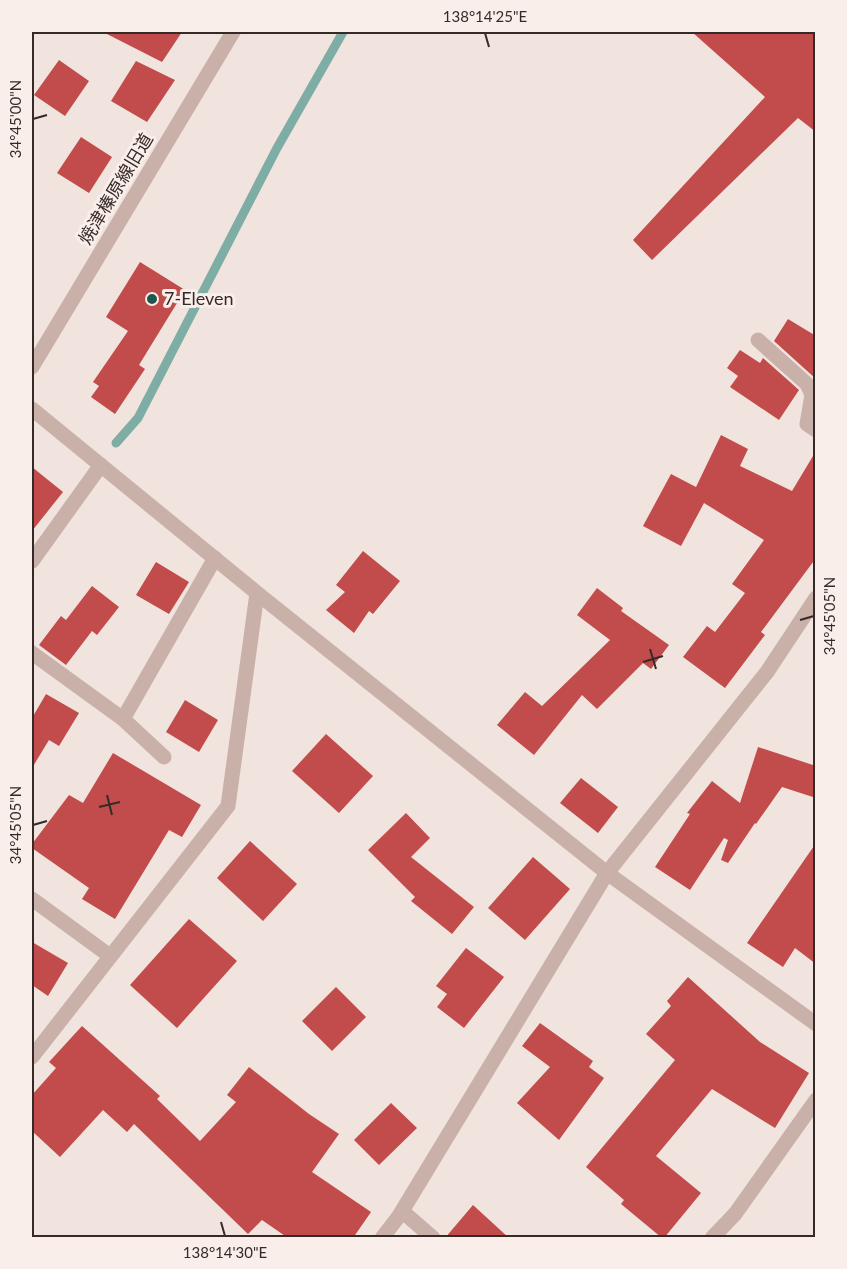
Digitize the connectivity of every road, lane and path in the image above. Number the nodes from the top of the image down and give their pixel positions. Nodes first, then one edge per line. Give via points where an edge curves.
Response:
1 (232, 32) edge
2 (758, 340) dead end
3 (32, 367) edge
4 (32, 409) edge
5 (816, 430) edge
6 (101, 465) junction
7 (215, 558) junction
8 (32, 561) edge
9 (257, 593) junction
10 (816, 598) edge
11 (32, 653) edge
12 (123, 719) junction
13 (164, 757) dead end
14 (607, 873) junction
15 (32, 899) edge
16 (110, 956) junction
17 (816, 1024) edge
18 (32, 1057) edge
19 (816, 1100) edge
20 (402, 1211) junction
21 (382, 1238) edge
22 (433, 1238) edge
23 (712, 1238) edge

1 - 3 street, 焼津榛原線旧道
2 - 5 street via 807,384 812,395 807,424
4 - 6 street
6 - 7 street
6 - 8 street
7 - 9 street
7 - 12 street
9 - 14 street
9 - 16 street via 228,806
10 - 14 street via 767,672
11 - 12 street
12 - 13 street
14 - 17 street
14 - 20 street
15 - 16 street
16 - 18 street
19 - 23 street via 735,1214
20 - 21 street
20 - 22 street

